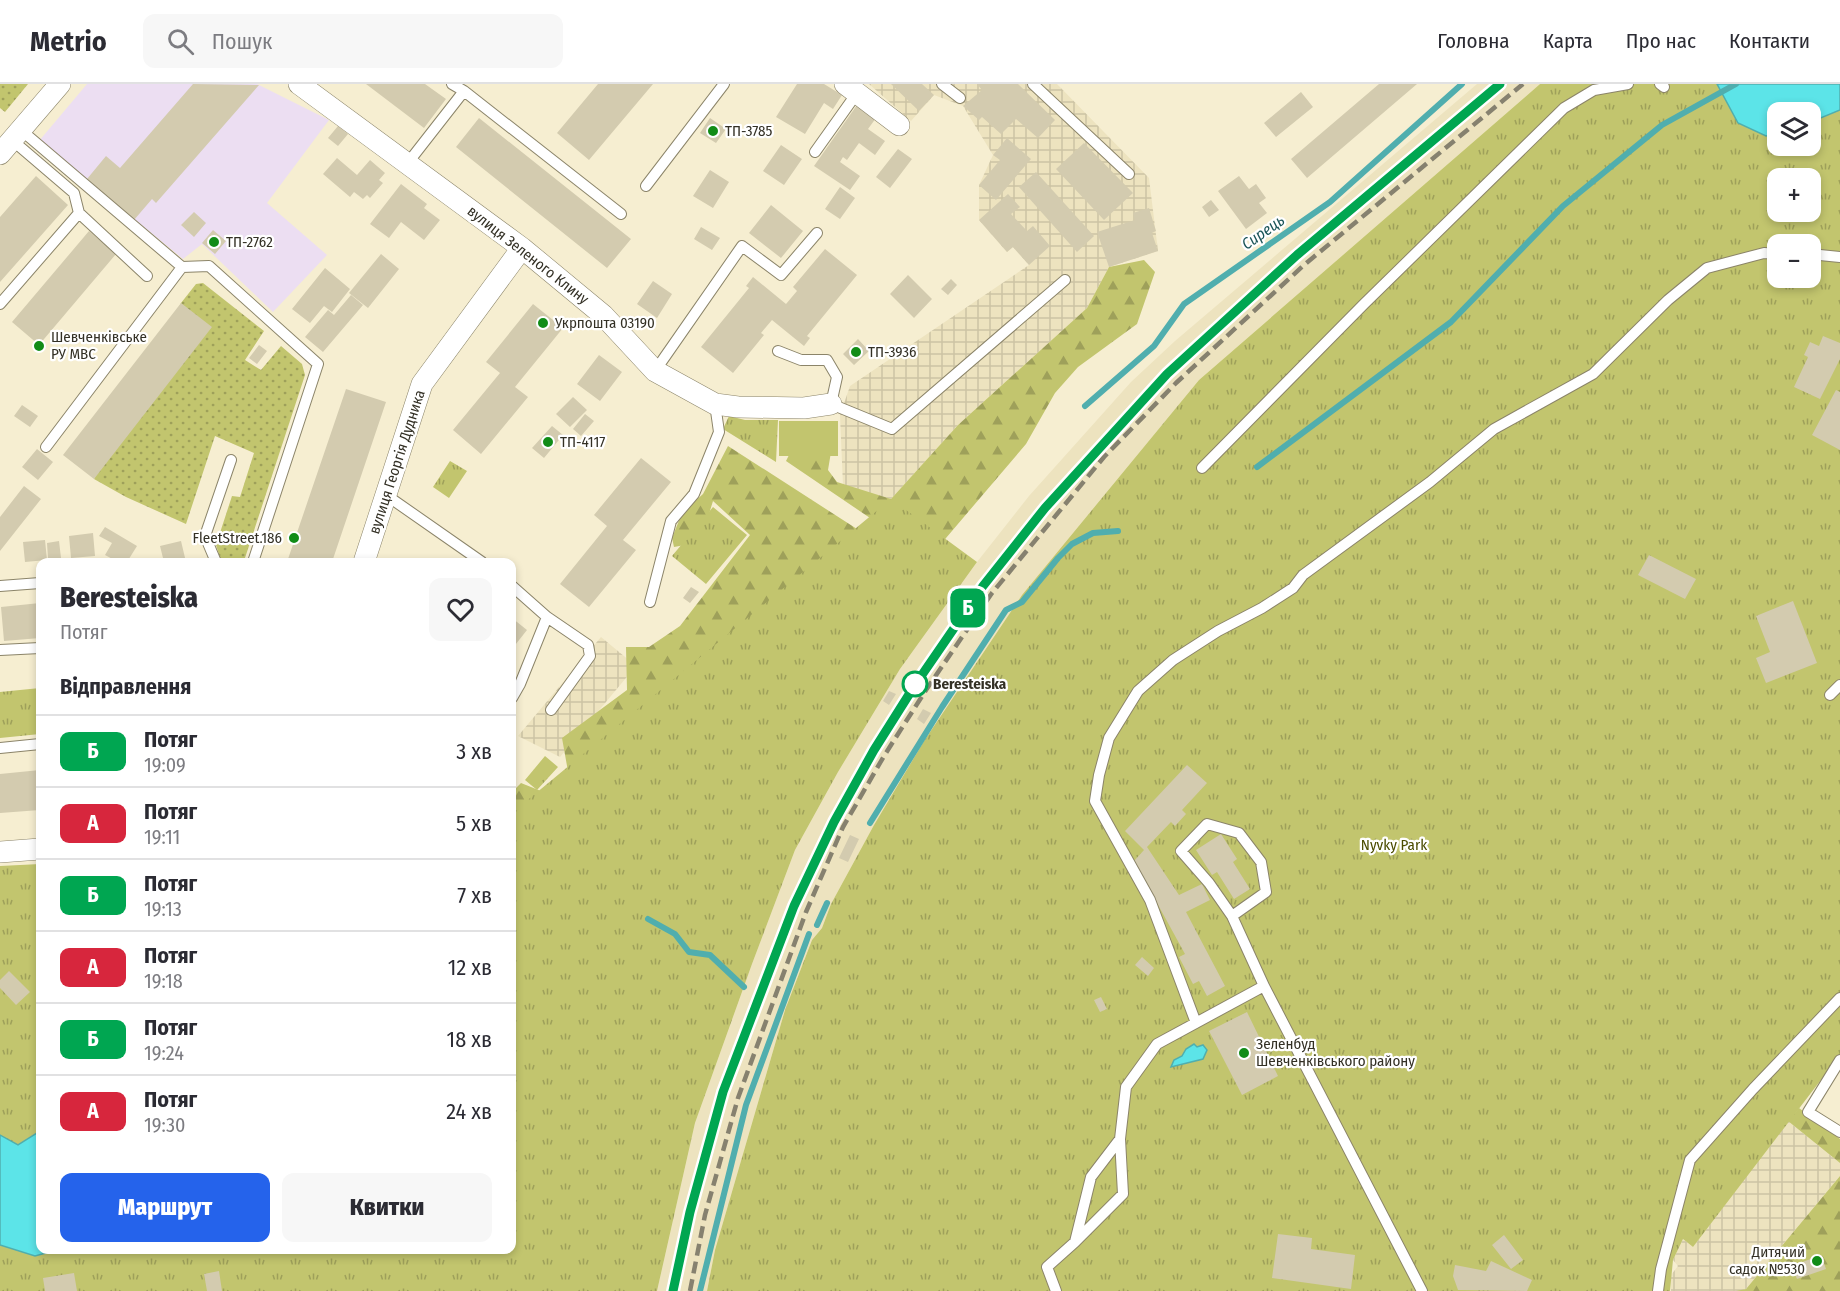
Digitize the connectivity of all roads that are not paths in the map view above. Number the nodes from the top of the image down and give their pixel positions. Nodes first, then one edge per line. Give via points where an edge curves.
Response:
1 (60, 84) edge
2 (299, 84) edge
3 (452, 84) edge
4 (724, 84) edge
5 (942, 84) edge
6 (1033, 84) edge
7 (1628, 84) edge
8 (851, 88) edge
9 (464, 92) junction
10 (960, 98) dead end
11 (899, 124) dead end
12 (11, 141) edge
13 (815, 152) dead end
14 (407, 164) junction
15 (1129, 174) dead end
16 (645, 186) dead end
17 (79, 213) junction
18 (621, 214) dead end
19 (816, 233) dead end
20 (522, 248) junction
21 (1767, 253) edge
22 (1821, 255) edge
23 (1840, 257) edge
24 (182, 267) junction
25 (147, 276) dead end
26 (1065, 280) dead end
27 (0, 304) edge
28 (778, 351) dead end
29 (655, 371) junction
30 (715, 404) junction
31 (831, 404) junction
32 (46, 447) dead end
33 (231, 460) dead end
34 (1202, 468) dead end
35 (386, 495) junction
36 (214, 558) edge
37 (254, 558) edge
38 (365, 558) edge
39 (476, 558) edge
40 (36, 583) edge
41 (0, 586) edge
42 (516, 590) edge
43 (650, 602) dead end
44 (547, 617) junction
45 (36, 648) edge
46 (0, 650) edge
47 (1840, 685) edge
48 (516, 691) edge
49 (1830, 695) dead end
50 (551, 710) dead end
51 (36, 744) edge
52 (0, 748) edge
53 (36, 849) edge
54 (0, 852) edge
55 (1232, 916) junction
56 (1264, 986) junction
57 (1840, 999) edge
58 (1196, 1023) junction
59 (1840, 1060) edge
60 (1840, 1132) edge
61 (1120, 1139) junction
62 (1075, 1242) junction
63 (1056, 1291) edge
64 (1422, 1291) edge
65 (1658, 1291) edge

1 - 12 street
2 - 14 street, вулиця Зеленого Клину
3 - 9 lane
4 - 16 lane
5 - 10 lane
6 - 15 lane
7 - 34 lane via 1594,90 1564,108
8 - 11 street
8 - 13 lane
9 - 14 lane
9 - 18 lane
12 - 17 lane via 74,193
12 - 24 lane
14 - 20 street, вулиця Зеленого Клину
17 - 25 lane
17 - 27 lane
19 - 29 lane via 781,275 742,246
20 - 29 street, вулиця Зеленого Клину via 603,315
20 - 35 street, вулиця Георгія Дудника via 422,384
21 - 58 lane via 1707,268 1668,300 1593,374 1494,429 1430,482 1303,574 1293,588 1182,654 1138,691 1108,738 1095,801 1150,900
22 - 23 lane
24 - 32 lane
24 - 37 lane via 209,266 318,364
26 - 31 lane via 892,429
28 - 31 lane via 801,360 827,360 837,377
29 - 30 street, вулиця Зеленого Клину
30 - 31 street, вулиця Зеленого Клину via 804,408
30 - 43 lane via 719,432 694,494 671,521
33 - 36 lane via 205,536
35 - 38 street, вулиця Георгія Дудника
35 - 39 lane
40 - 41 lane
42 - 44 lane
44 - 48 lane
44 - 50 lane via 588,645 590,656
45 - 46 lane
47 - 49 lane
51 - 52 lane
53 - 54 street
55 - 55 lane via 1266,892 1261,862 1239,833 1207,824 1181,851
55 - 56 lane
56 - 58 lane
56 - 64 lane
57 - 65 lane via 1690,1161 1660,1269
58 - 61 lane via 1157,1044 1126,1087
59 - 60 lane via 1808,1112
61 - 62 lane via 1091,1177
61 - 62 lane via 1123,1194
62 - 63 lane via 1047,1267

